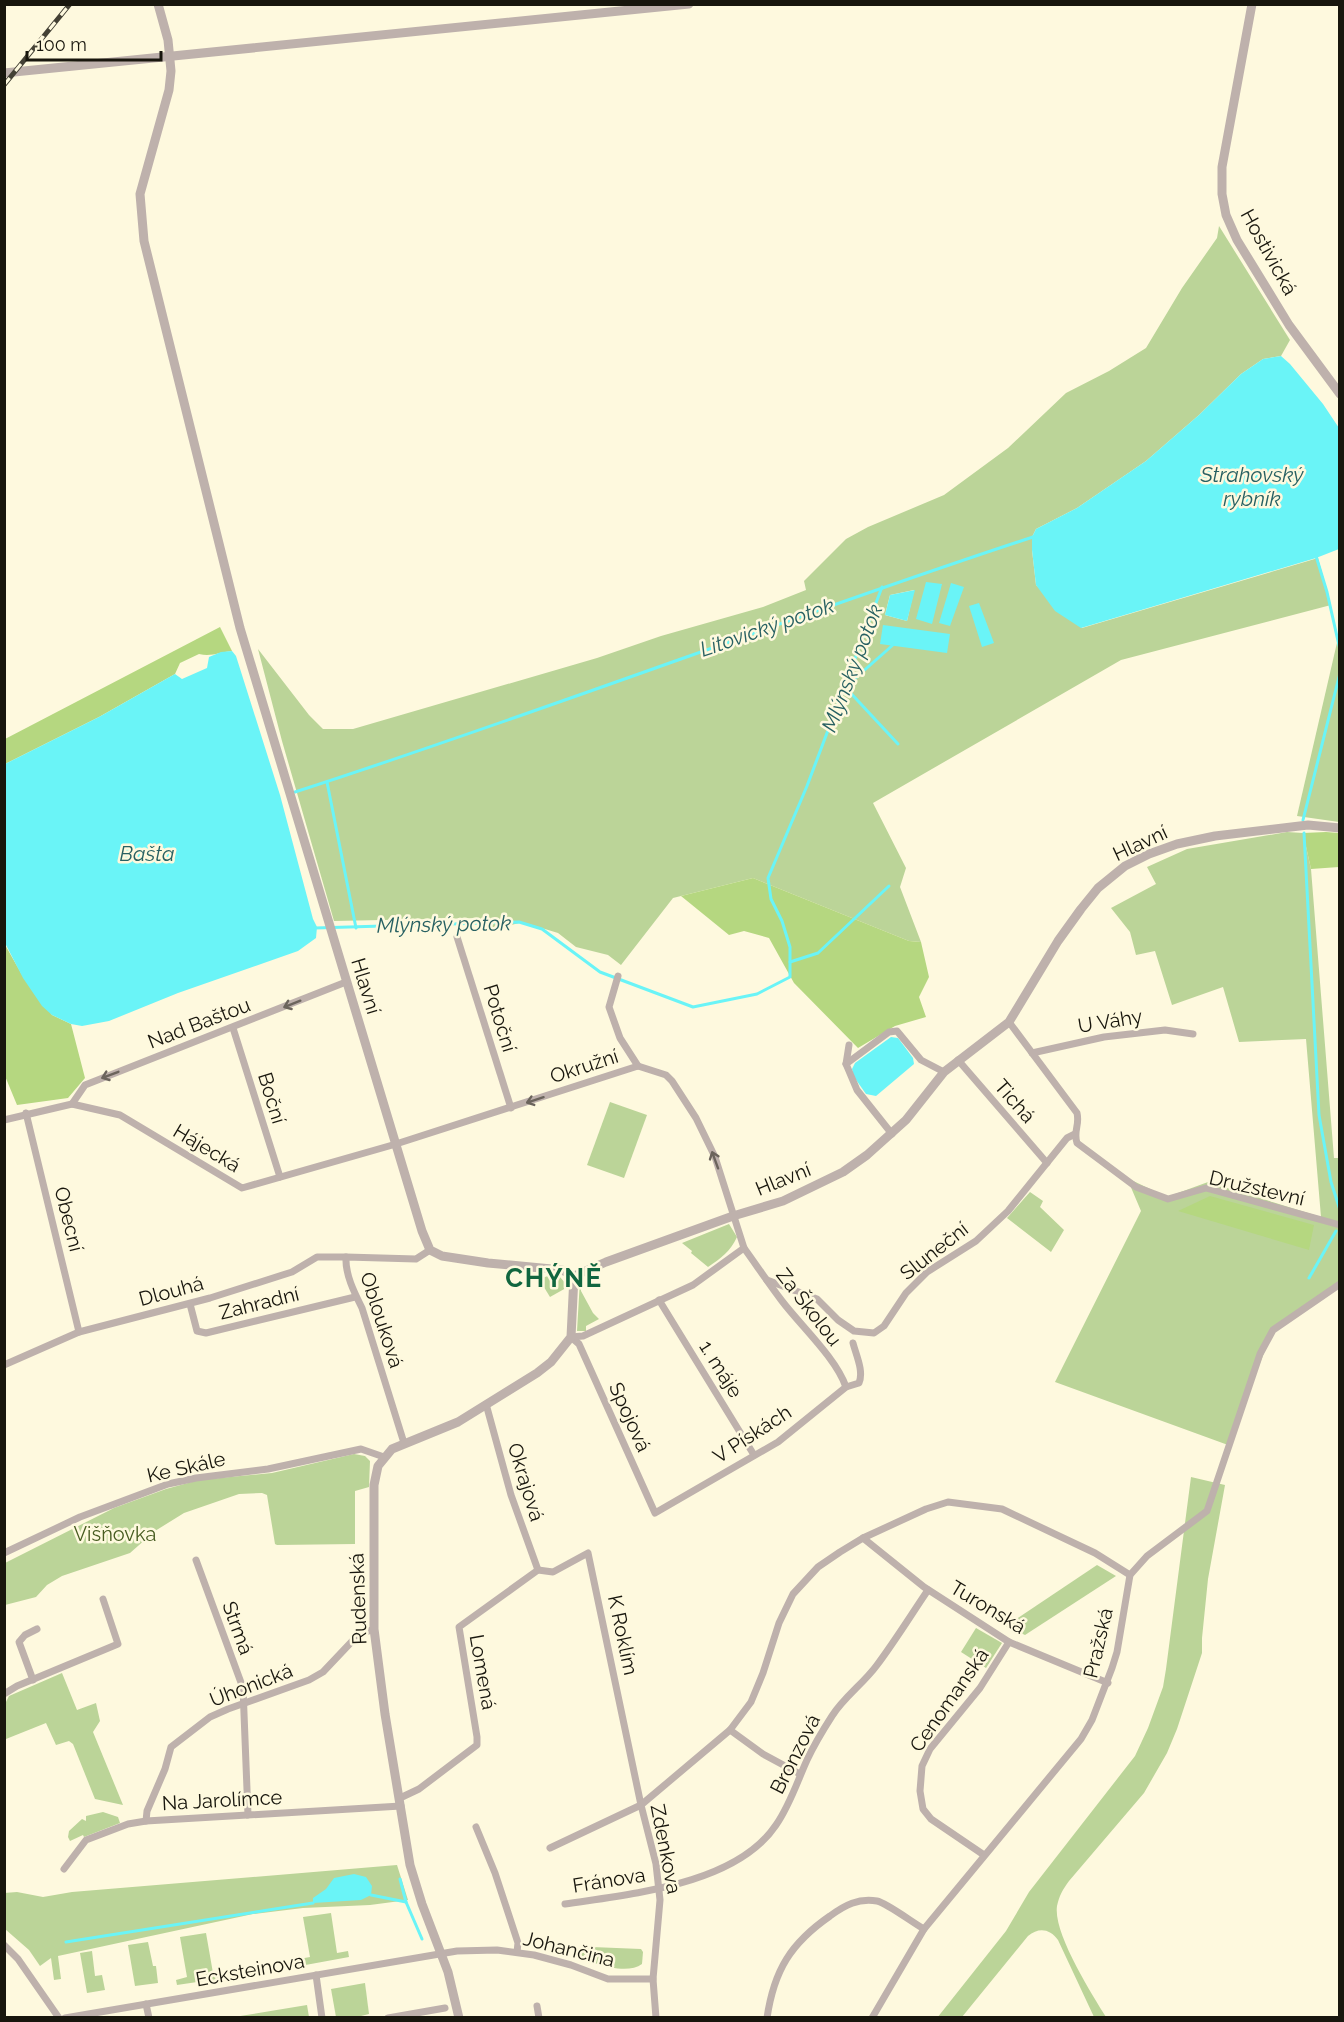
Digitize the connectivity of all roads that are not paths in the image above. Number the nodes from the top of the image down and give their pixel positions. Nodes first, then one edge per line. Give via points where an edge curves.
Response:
1 (158, 4) edge
2 (689, 4) edge
3 (1252, 4) edge
4 (170, 57) junction
5 (4, 73) edge
6 (1340, 394) edge
7 (1340, 828) edge
8 (457, 938) dead end
9 (618, 976) dead end
10 (346, 982) junction
11 (1009, 1022) junction
12 (233, 1028) junction
13 (1193, 1034) dead end
14 (849, 1045) dead end
15 (1032, 1053) junction
16 (958, 1059) junction
17 (846, 1064) junction
18 (638, 1066) junction
19 (944, 1072) junction
20 (72, 1104) junction
21 (511, 1108) junction
22 (26, 1113) junction
23 (4, 1120) edge
24 (892, 1134) junction
25 (1075, 1134) junction
26 (396, 1144) junction
27 (1047, 1163) junction
28 (280, 1177) junction
29 (733, 1216) junction
30 (1340, 1225) edge
31 (744, 1248) junction
32 (430, 1250) junction
33 (346, 1257) junction
34 (574, 1276) junction
35 (767, 1280) junction
36 (1340, 1284) edge
37 (355, 1297) junction
38 (659, 1300) junction
39 (190, 1304) junction
40 (79, 1332) junction
41 (571, 1336) junction
42 (853, 1343) dead end
43 (4, 1365) edge
44 (846, 1387) junction
45 (486, 1404) junction
46 (404, 1443) junction
47 (754, 1455) junction
48 (384, 1457) junction
49 (655, 1514) joint
50 (863, 1538) junction
51 (4, 1553) edge
52 (588, 1553) joint
53 (196, 1560) dead end
54 (538, 1570) junction
55 (1130, 1575) junction
56 (928, 1590) junction
57 (103, 1599) dead end
58 (37, 1629) dead end
59 (374, 1629) junction
60 (1010, 1642) junction
61 (33, 1680) junction
62 (1108, 1683) junction
63 (4, 1694) edge
64 (243, 1702) junction
65 (625, 1723) joint
66 (730, 1731) junction
67 (801, 1774) junction
68 (400, 1802) junction
69 (641, 1805) junction
70 (248, 1815) junction
71 (146, 1821) junction
72 (476, 1827) dead end
73 (550, 1848) dead end
74 (984, 1855) junction
75 (64, 1869) dead end
76 (659, 1889) junction
77 (565, 1904) dead end
78 (924, 1929) junction
79 (4, 1945) edge
80 (517, 1952) junction
81 (441, 1954) junction
82 (316, 1976) junction
83 (653, 1979) junction
84 (146, 2004) junction
85 (537, 2006) dead end
86 (444, 2008) dead end
87 (59, 2018) edge
88 (65, 2018) edge
89 (149, 2018) edge
90 (322, 2018) edge
91 (388, 2018) edge
92 (459, 2018) edge
93 (539, 2018) edge
94 (656, 2018) edge
95 (767, 2018) edge
96 (872, 2018) edge

1 - 4 street, Hlavní
2 - 4 street
3 - 6 street, Hostivická via 1222,167 1226,215 1237,240 1290,325
4 - 5 street
4 - 10 street, Hlavní via 169,90 140,194 144,241 240,628
7 - 11 street, Hlavní via 1308,825 1231,833 1177,844 1125,866 1098,888 1078,913
8 - 21 street, Potoční
9 - 18 street via 609,1007 620,1038
10 -> 12 street, Nad Baštou
10 - 26 street, Hlavní
11 - 15 street
11 - 16 street, Hlavní
12 -> 20 street, Nad Baštou via 85,1085
12 - 28 street, Boční
13 - 15 street, U Váhy via 1165,1030 1104,1036
14 - 17 street
15 - 25 street via 1077,1113
16 - 19 street, Hlavní
16 - 27 street, Tichá
17 - 19 street via 889,1032 897,1031 921,1060
17 - 24 street via 857,1090
18 -> 21 street, Okružní
29 -> 18 street, Okružní via 715,1157 690,1109 666,1075
19 - 24 street, Hlavní
20 - 22 street, Hájecká
20 - 28 street, Hájecká via 120,1116 242,1188
21 - 26 street, Okružní
22 - 23 street, Hájecká
22 - 40 street, Obecní
24 - 29 street, Hlavní via 843,1172 783,1201
25 - 27 street, Sluneční
25 - 30 street, Družstevní via 1077,1143 1136,1187 1168,1199 1206,1188
26 - 28 street, Hájecká
26 - 32 street, Hlavní
27 - 35 street, Sluneční via 1008,1211 976,1241 927,1272 874,1333 854,1331 817,1299
29 - 31 street, Okružní
29 - 34 street, Hlavní
31 - 35 street, Za Školou
31 - 38 street via 693,1285
32 - 33 street, Oblouková via 416,1259
32 - 34 street via 442,1256 488,1263 562,1270
33 - 37 street, Oblouková
33 - 39 street, Dlouhá via 317,1257 292,1272
34 - 41 street
35 - 44 street, Za Školou
36 - 55 street via 1273,1330 1260,1354 1207,1511 1147,1556
37 - 39 street, Zahradní via 206,1333 197,1331
37 - 46 street, Oblouková via 362,1308
38 - 41 street via 583,1336
38 - 47 street, 1. máje
39 - 40 street, Dlouhá
40 - 43 street, Dlouhá
41 - 45 street via 551,1362
41 - 49 street, Spojová via 579,1344
42 - 44 street, V Pískách via 861,1377 859,1383
44 - 47 street, V Pískách via 778,1442
45 - 46 street via 458,1422
45 - 54 street, Okrajová via 511,1495
46 - 48 street
47 - 49 street, V Pískách
48 - 51 street, Ke Skále via 361,1449 268,1469 168,1484 80,1517
48 - 59 street, Rudenská via 374,1485
50 - 55 street via 926,1509 948,1502 969,1504 1002,1509 1095,1553
50 - 56 street, Turonská
50 - 66 street via 818,1567 793,1594 751,1702
52 - 54 street, Lomená via 553,1572
52 - 65 street, K Roklím
53 - 64 street, Strmá via 243,1688
54 - 68 street, Lomená via 459,1627 477,1745
55 - 62 street, Pražská
56 - 60 street, Turonská
56 - 67 street, Bronzová via 877,1666 834,1713
57 - 61 street via 118,1644
58 - 61 street via 19,1642
59 - 64 street, Úhonická via 358,1635 323,1672 309,1680
59 - 68 street, Rudenská
60 - 62 street, Turonská
60 - 74 street, Cenomanská via 980,1688 930,1749 922,1766 923,1809 931,1819
61 - 63 street
62 - 74 street, Pražská via 1081,1739
64 - 70 street, Strmá
64 - 71 street, Úhonická via 210,1718 171,1747
65 - 69 street, Zdenkova
66 - 67 street
66 - 69 street
67 - 76 street, Bronzová via 776,1826 758,1847 720,1870
68 - 70 street, Na Jarolímce
68 - 81 street, Rudenská via 410,1865
69 - 73 street
69 - 76 street, Zdenkova
70 - 71 street, Na Jarolímce
71 - 75 street, Na Jarolímce via 86,1840
72 - 80 street via 495,1872 518,1943
74 - 78 street, Pražská
76 - 77 street, Fránova
76 - 83 street, Zdenkova
78 - 95 street via 880,1902 861,1900 846,1905 799,1941 778,1976
78 - 96 street, Pražská
79 - 87 street
80 - 81 street, Johančina via 478,1950
80 - 83 street, Johančina via 608,1979
81 - 82 street, Ecksteinova
81 - 92 street, Rudenská
82 - 84 street, Ecksteinova
82 - 90 street
83 - 94 street, Zdenkova
84 - 88 street, Ecksteinova
84 - 89 street
85 - 93 street
86 - 91 street

